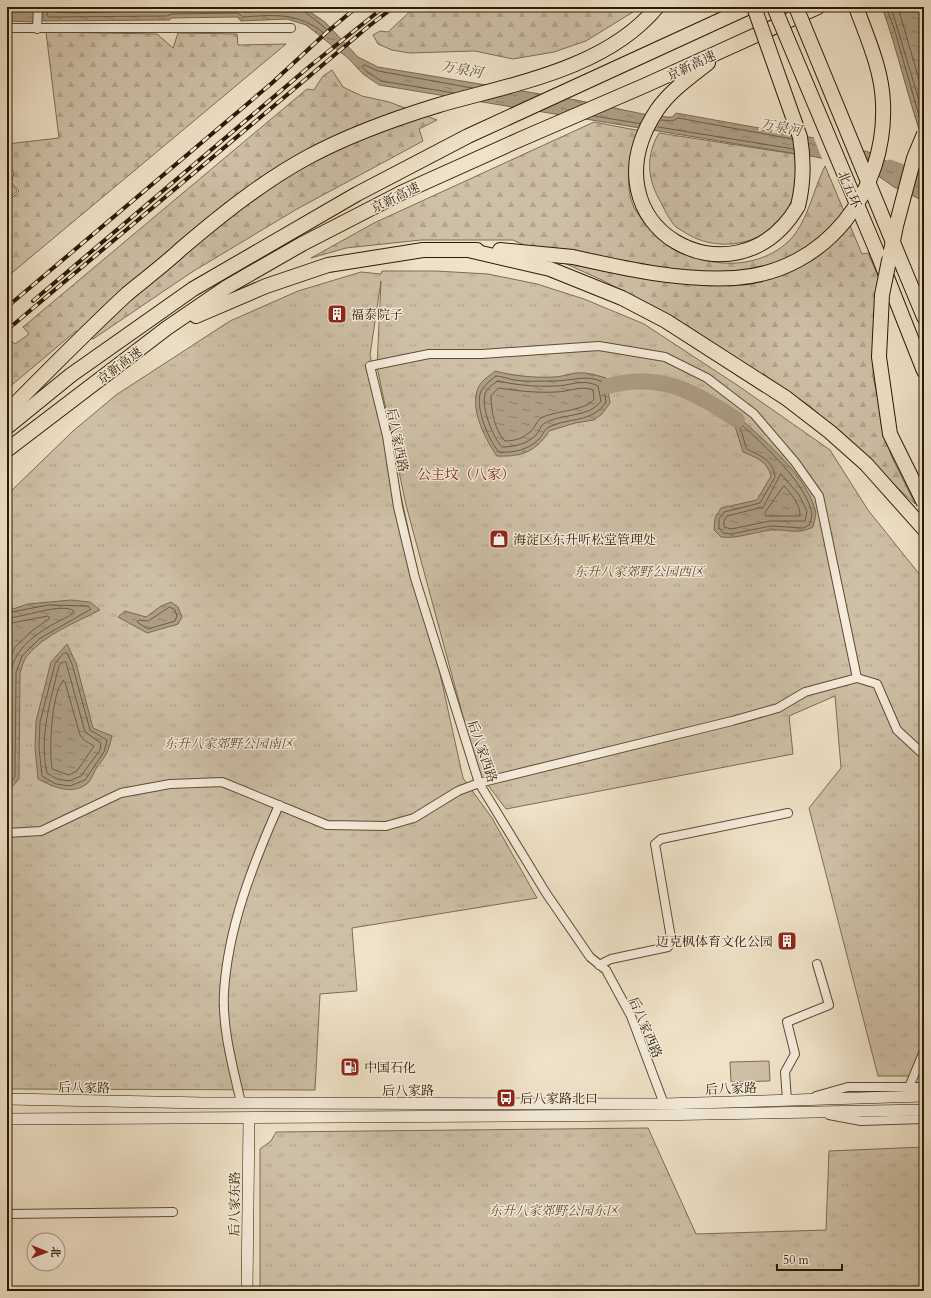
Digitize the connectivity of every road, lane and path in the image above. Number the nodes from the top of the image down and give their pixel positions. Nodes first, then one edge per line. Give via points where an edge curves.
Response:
1 (38, 7) edge
2 (656, 7) edge
3 (749, 7) edge
4 (754, 7) edge
5 (774, 7) edge
6 (796, 7) edge
7 (818, 7) edge
8 (856, 7) edge
9 (7, 28) edge
10 (291, 28) dead end
11 (37, 29) junction
12 (724, 50) junction
13 (924, 134) edge
14 (468, 250) junction
15 (924, 317) edge
16 (167, 328) junction
17 (924, 371) edge
18 (7, 412) edge
19 (7, 427) edge
20 (7, 450) edge
21 (924, 503) edge
22 (924, 529) edge
23 (857, 678) junction
24 (924, 755) edge
25 (479, 783) junction
26 (279, 805) junction
27 (788, 813) dead end
28 (7, 833) edge
29 (817, 964) dead end
30 (599, 965) junction
31 (924, 1051) edge
32 (909, 1087) junction
33 (924, 1087) edge
34 (924, 1096) edge
35 (7, 1099) edge
36 (808, 1099) junction
37 (787, 1100) junction
38 (241, 1103) junction
39 (664, 1104) junction
40 (924, 1110) edge
41 (806, 1112) junction
42 (249, 1118) junction
43 (7, 1119) edge
44 (924, 1119) edge
45 (173, 1212) dead end
46 (7, 1214) edge
47 (247, 1291) edge

1 - 11 street
2 - 18 highway via 644,21 624,37 587,59 355,134 307,157 271,179 209,224 127,294
3 - 19 highway, 京新高速 via 468,136 357,194 193,289 71,375
4 - 12 highway, bridge via 800,137 803,172 798,206 780,231 756,247 728,254 698,251 671,239 659,230 642,206 636,185 637,158 647,128 657,109 672,92
5 - 17 highway, 北五环, bridge
6 - 15 highway, 北五环, bridge
7 - 12 highway, 京新高速
8 - 14 highway, bridge via 878,72 883,101 883,126 878,155 869,185 855,209 836,233 790,264 736,278 700,278 658,274 573,257 512,250
9 - 11 street
10 - 11 street
12 - 16 highway, 京新高速 via 401,192 227,287
13 - 21 highway, bridge via 914,158 896,226 882,296 879,357 890,434
14 - 16 highway via 423,250 328,265 266,286
14 - 22 highway via 530,263 622,298 666,321 786,398 830,432 866,464
16 - 20 highway, 京新高速
23 - 24 street via 877,684 897,730
23 - 25 street via 805,692 778,708 738,720
23 - 25 street, 后八家西路 via 819,496 795,462 754,414 707,378 664,357 599,346 482,354 429,354 370,366 387,436 398,507 415,578
25 - 26 street via 458,791 414,818 386,826 327,825
25 - 30 street, 后八家西路 via 546,893 590,957
26 - 28 street via 222,782 170,784 121,793 41,831
26 - 38 street via 255,860 233,931 224,992 227,1033
27 - 30 street via 661,839 655,844 671,938 668,947 611,958
29 - 37 street via 829,1005 787,1022 795,1054 785,1072
30 - 39 street, 后八家西路 via 606,970 631,1016
31 - 32 street
32 - 33 street, 后八家路
32 - 36 street, 后八家路 via 848,1087
34 - 36 main road, 后八家路
35 - 38 main road, 后八家路
36 - 37 main road, 后八家路
37 - 39 main road, 后八家路
38 - 39 main road, 后八家路
40 - 41 main road, 后八家路
41 - 42 main road, 后八家路
41 - 44 street, 后八家路 via 860,1121
42 - 43 main road, 后八家路
42 - 47 main road, 后八家东路
45 - 46 street

